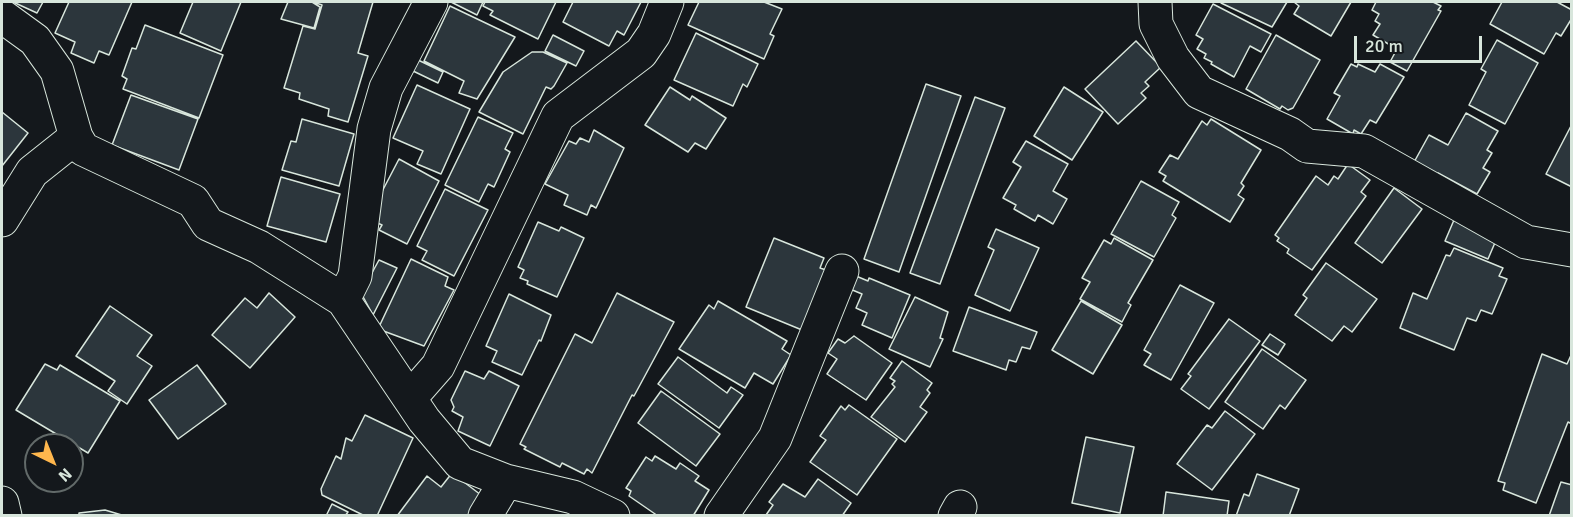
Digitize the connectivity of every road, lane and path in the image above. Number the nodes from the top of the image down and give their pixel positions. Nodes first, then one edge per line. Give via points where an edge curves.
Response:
1 (431, 2) edge
2 (668, 2) edge
3 (1155, 2) edge
4 (2, 16) edge
5 (76, 137) junction
6 (2, 220) edge
7 (1572, 250) edge
8 (842, 271) dead end
9 (343, 300) junction
10 (410, 398) junction
11 (506, 481) junction
12 (2, 503) edge
13 (5, 516) edge
14 (485, 516) edge
15 (613, 516) edge
16 (721, 516) edge

1 - 9 street via 386,88 374,129 355,276
2 - 10 street via 641,53 558,116 438,366
3 - 7 street via 1156,24 1173,58 1199,92 1290,134 1307,146 1364,152 1526,242
4 - 5 street via 35,40 57,71
5 - 6 street via 32,172
5 - 9 street via 83,149 193,201 208,224 259,247
8 - 16 street via 775,438
9 - 10 street
10 - 11 street via 460,463
11 - 14 street
11 - 15 street via 573,496
12 - 13 street

